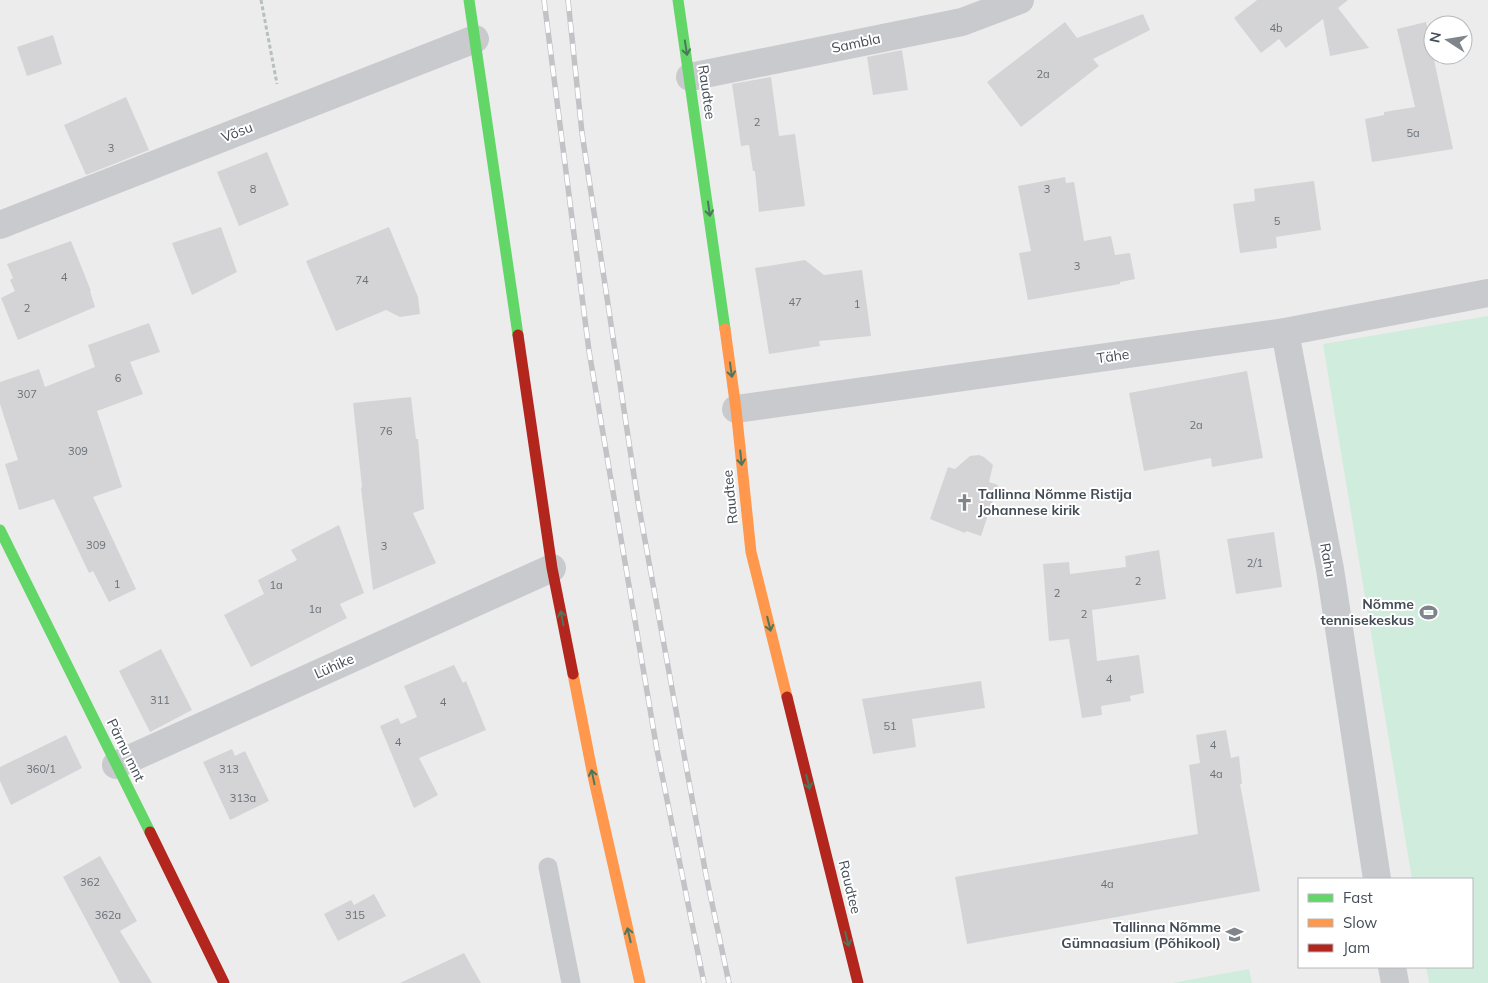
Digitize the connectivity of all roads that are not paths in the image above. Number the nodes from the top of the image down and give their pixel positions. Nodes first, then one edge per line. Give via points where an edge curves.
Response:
1 (469, 0) edge
2 (678, 0) edge
3 (1020, 0) edge
4 (475, 39) junction
5 (690, 77) junction
6 (0, 225) edge
7 (1488, 293) edge
8 (1285, 332) junction
9 (736, 409) junction
10 (0, 530) edge
11 (552, 568) junction
12 (116, 765) junction
13 (548, 868) dead end
14 (1377, 878) edge
15 (1392, 968) edge
16 (224, 983) edge
17 (572, 983) edge
18 (640, 983) edge
19 (858, 983) edge
20 (1394, 983) edge

1 - 4 street
2 -> 5 street, Raudtee
3 - 5 street, Sambla via 962,22
4 - 6 street, Võsu
4 - 11 street
5 -> 9 street, Raudtee
7 - 8 street, Tähe
8 - 9 street, Tähe
8 - 14 street, Rahu via 1330,569
9 -> 19 street, Raudtee via 751,552
10 - 12 street, Pärnu mnt
11 - 12 street, Lühike
18 -> 11 street via 593,776
12 - 16 street, Pärnu mnt
13 - 17 lane
15 - 20 street

